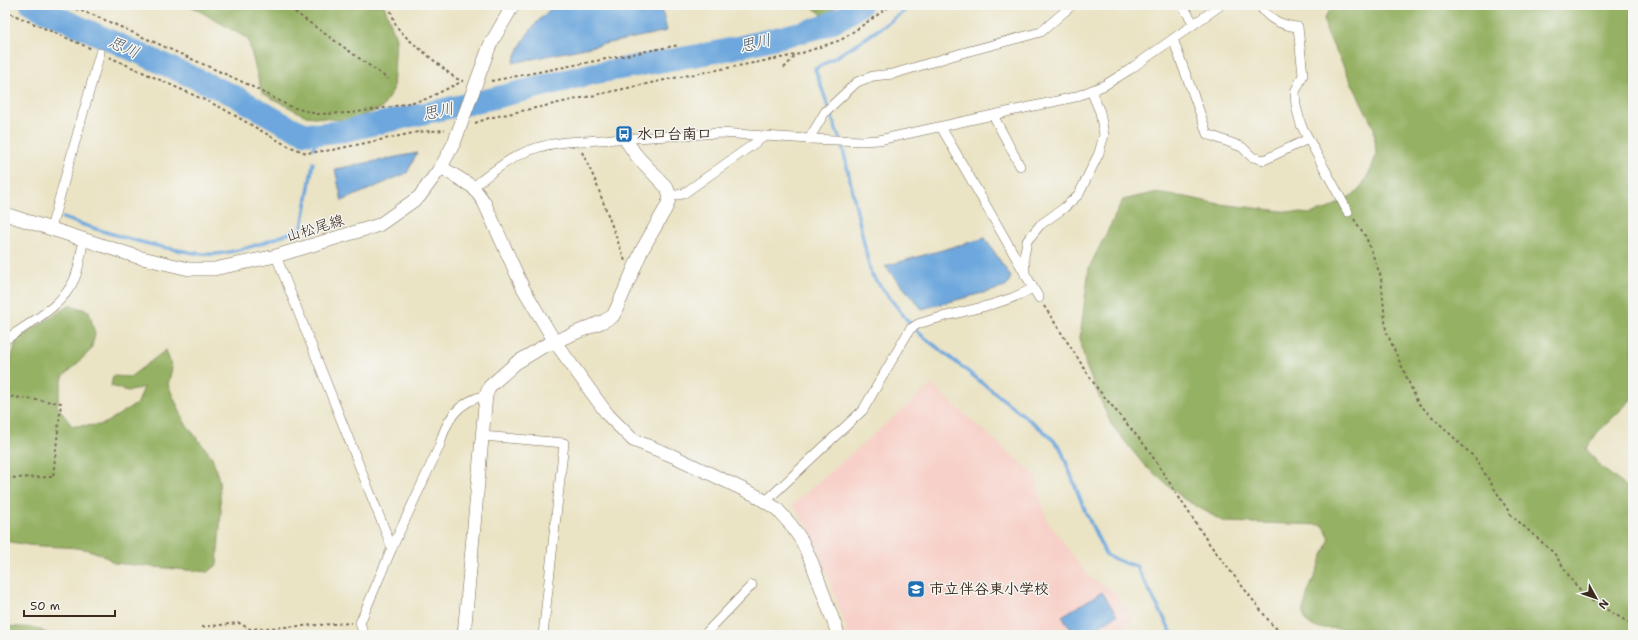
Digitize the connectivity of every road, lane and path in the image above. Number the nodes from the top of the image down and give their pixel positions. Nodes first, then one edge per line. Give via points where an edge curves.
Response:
1 (64, 5) edge
2 (285, 5) edge
3 (389, 5) edge
4 (513, 5) edge
5 (892, 5) edge
6 (1072, 5) edge
7 (1182, 5) edge
8 (1221, 5) edge
9 (1260, 5) edge
10 (5, 11) edge
11 (1194, 24) junction
12 (1173, 39) junction
13 (679, 45) dead end
14 (100, 53) junction
15 (796, 56) junction
16 (784, 68) dead end
17 (388, 79) dead end
18 (470, 83) junction
19 (1091, 91) junction
20 (992, 115) junction
21 (460, 125) junction
22 (941, 127) junction
23 (765, 136) junction
24 (626, 139) junction
25 (809, 139) junction
26 (1308, 140) junction
27 (578, 141) junction
28 (1020, 166) dead end
29 (441, 167) junction
30 (473, 187) junction
31 (670, 196) junction
32 (1348, 212) joint
33 (5, 214) edge
34 (51, 228) junction
35 (84, 238) junction
36 (276, 256) junction
37 (633, 271) junction
38 (1025, 275) junction
39 (1033, 288) junction
40 (1039, 298) joint
41 (5, 340) edge
42 (555, 342) junction
43 (486, 395) junction
44 (5, 396) edge
45 (482, 436) junction
46 (5, 478) edge
47 (766, 501) junction
48 (392, 548) junction
49 (752, 585) dead end
50 (360, 623) junction
51 (1633, 625) edge
52 (202, 627) dead end
53 (837, 631) dead end
54 (364, 635) edge
55 (464, 635) edge
56 (543, 635) edge
57 (704, 635) edge
58 (1286, 635) edge

1 - 18 path via 96,16 245,83 291,108 317,114 350,113 391,107 426,99
2 - 17 path
3 - 18 path via 396,26 408,39 455,78
4 - 18 street, 山松尾線
5 - 15 path via 841,40
6 - 25 street via 1041,32 857,82 825,112
7 - 11 street
8 - 11 street
9 - 26 street via 1267,15 1279,23 1298,27 1303,75 1295,92 1296,106
10 - 14 path
11 - 12 street
12 - 19 street via 1129,70
12 - 26 street via 1207,134 1242,147 1252,157 1264,160
13 - 18 path
14 - 21 path via 220,108 286,145 306,153
14 - 34 street
15 - 16 path
15 - 21 path via 595,94
18 - 21 street, 山松尾線
19 - 20 street via 1075,97
19 - 38 street via 1100,112 1104,135 1100,153 1079,194 1040,225 1027,241 1024,257
20 - 22 street
20 - 28 street
21 - 29 street, 山松尾線
22 - 25 street via 879,140
22 - 38 street
23 - 24 street via 721,133
23 - 25 street
23 - 31 street via 683,194
24 - 27 street
24 - 31 street via 636,155 667,188
26 - 32 street
27 - 30 street via 542,145 526,151 510,159
27 - 37 path via 622,256
29 - 30 street
29 - 36 street, 山松尾線 via 419,197 378,225
30 - 42 street via 484,202 523,288
31 - 37 street
32 - 51 path via 1366,237 1381,277 1386,331 1418,403 1475,458 1511,515 1554,554 1573,582 1589,599
33 - 34 street, 山松尾線
34 - 35 street, 山松尾線
35 - 36 street, 山松尾線 via 138,257 189,269 214,269
35 - 41 street via 75,278 69,289 42,314
36 - 48 street
37 - 42 street via 613,316
38 - 39 street
39 - 40 street
39 - 47 street via 1005,300 914,327 863,410
40 - 58 path via 1097,388 1148,448 1208,542 1273,626
42 - 43 street via 516,363 490,386
42 - 47 street via 608,415 633,440 673,456
43 - 45 street
43 - 48 street via 463,404 443,430 439,447
44 - 46 path via 61,403 53,477
45 - 55 street
45 - 56 street via 564,443
47 - 53 street via 784,517 802,541
48 - 50 street
49 - 57 street
50 - 52 path via 301,624 250,629 239,623
50 - 54 street

